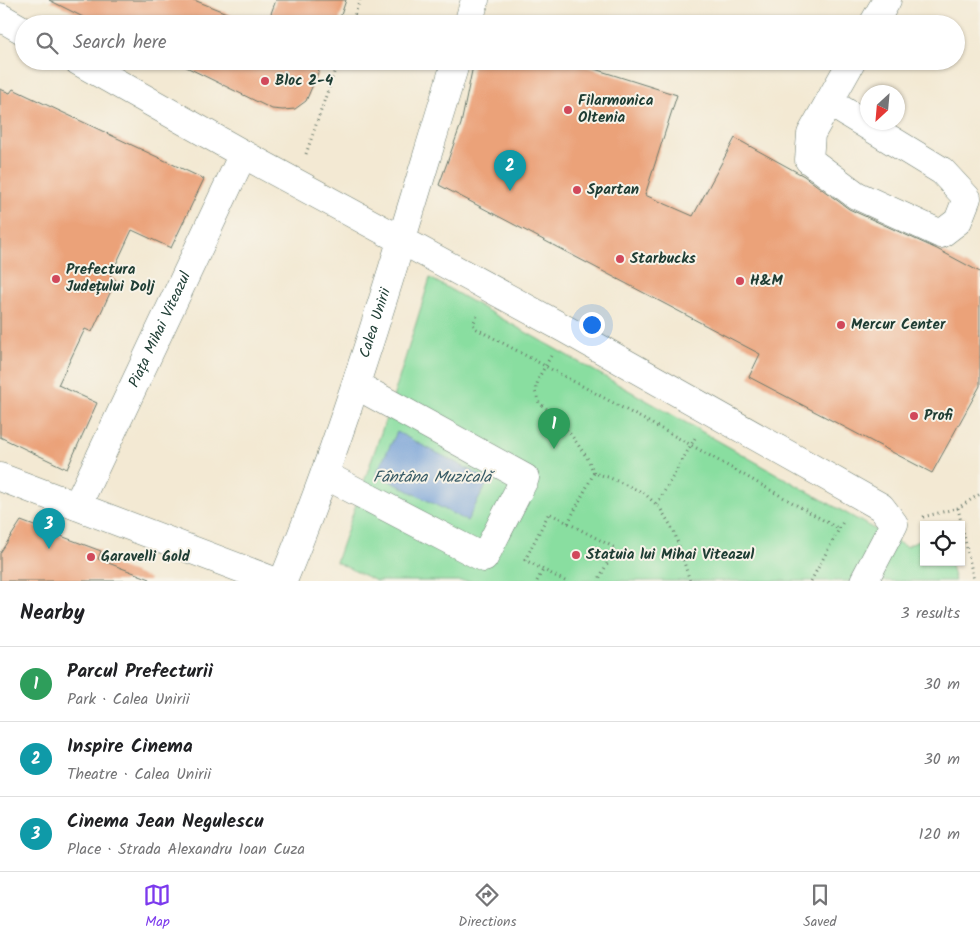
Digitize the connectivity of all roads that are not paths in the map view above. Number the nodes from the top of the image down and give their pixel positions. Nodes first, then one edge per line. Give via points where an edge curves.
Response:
1 (475, 0) edge
2 (471, 15) edge
3 (0, 17) edge
4 (15, 26) edge
5 (94, 70) edge
6 (453, 70) edge
7 (847, 70) edge
8 (829, 102) junction
9 (243, 154) junction
10 (402, 239) junction
11 (356, 385) junction
12 (325, 475) junction
13 (0, 476) edge
14 (77, 506) junction
15 (274, 581) edge
16 (283, 581) edge
17 (864, 581) edge

1 - 2 street
3 - 4 street
5 - 9 street
6 - 10 street, Calea Unirii
7 - 8 street
8 - 8 street via 811,134 809,160 856,195 941,234 958,221 968,198 942,171
9 - 10 street
9 - 14 street, Piața Mihai Viteazul
10 - 11 street, Calea Unirii
10 - 17 street via 880,507 894,524
11 - 12 street, Calea Unirii
11 - 12 street via 525,478 484,558
12 - 16 street, Calea Unirii
13 - 14 street
14 - 15 street

